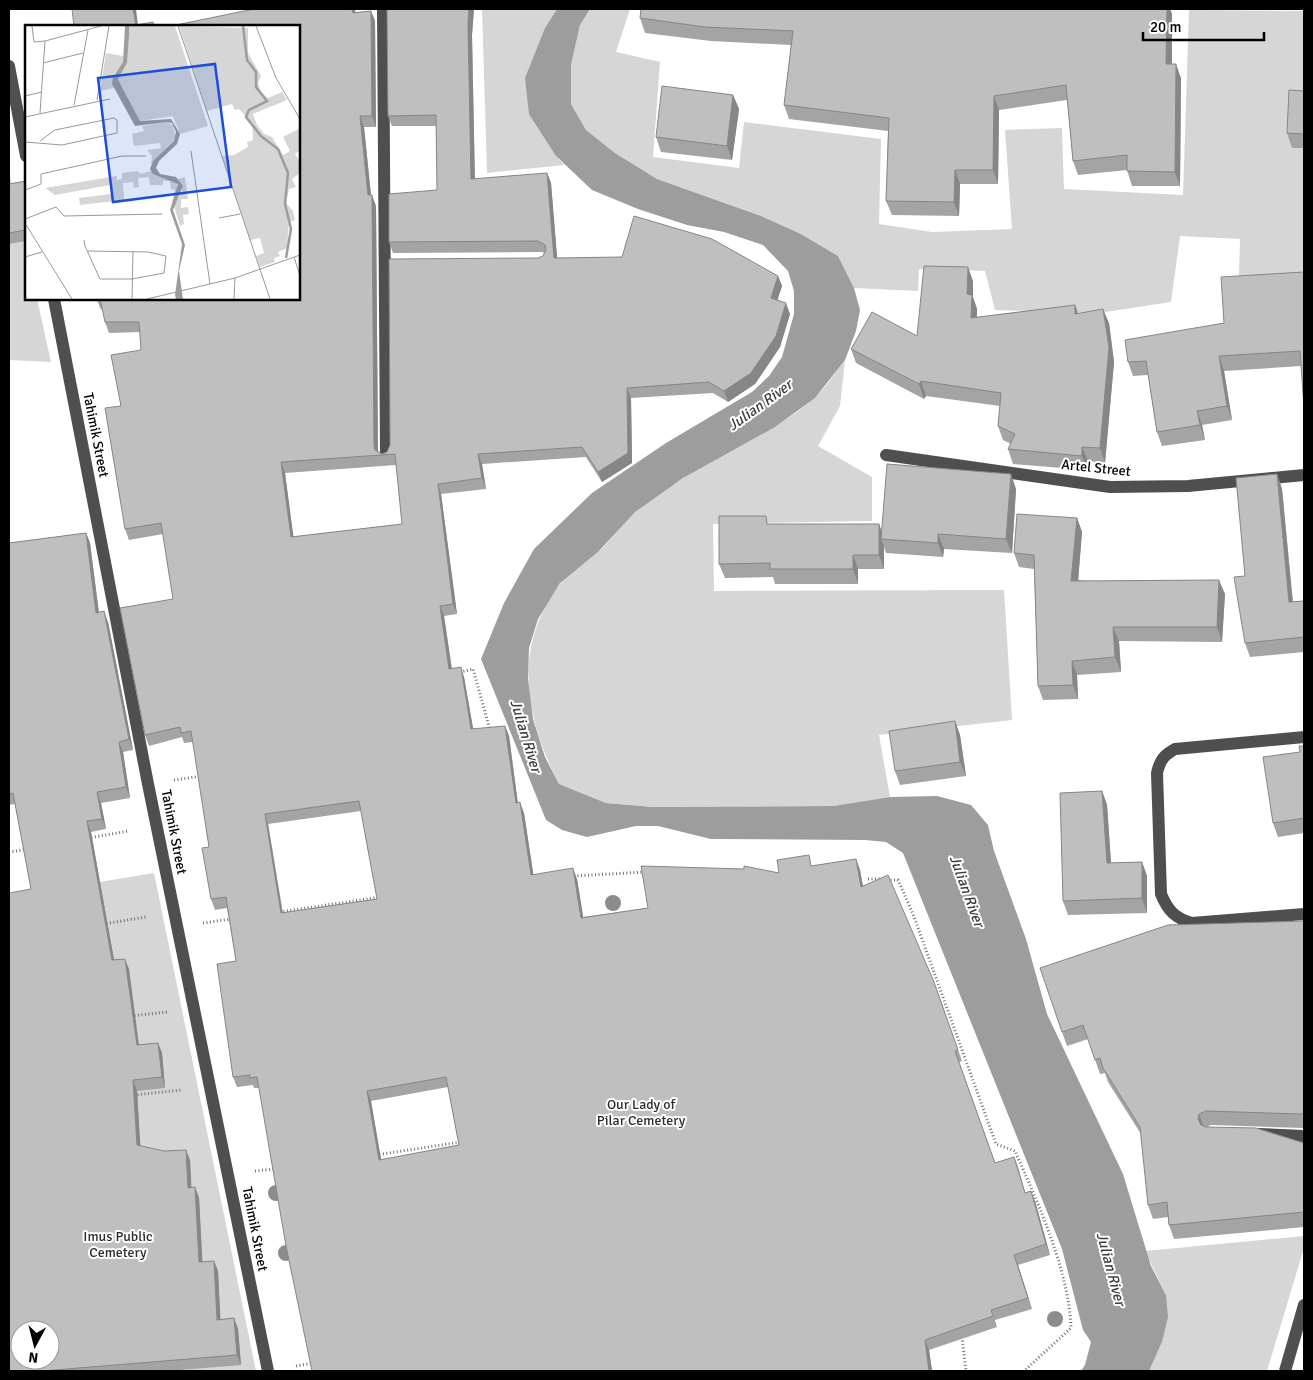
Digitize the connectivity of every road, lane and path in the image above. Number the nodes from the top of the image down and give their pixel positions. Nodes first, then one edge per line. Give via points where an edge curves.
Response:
1 (382, 9) edge
2 (9, 66) edge
3 (25, 151) edge
4 (54, 300) edge
5 (886, 455) dead end
6 (386, 456) edge
7 (1304, 475) edge
8 (456, 672) edge
9 (491, 734) edge
10 (1304, 737) edge
11 (206, 776) edge
12 (148, 784) junction
13 (157, 825) junction
14 (83, 839) edge
15 (37, 847) edge
16 (9, 852) edge
17 (651, 872) edge
18 (565, 878) edge
19 (868, 879) dead end
20 (390, 896) edge
21 (174, 912) junction
22 (274, 912) edge
23 (1304, 914) edge
24 (236, 918) edge
25 (96, 925) edge
26 (178, 926) junction
27 (939, 984) junction
28 (930, 987) edge
29 (195, 1010) junction
30 (126, 1016) edge
31 (210, 1086) junction
32 (124, 1096) edge
33 (1248, 1134) edge
34 (1304, 1136) edge
35 (469, 1141) edge
36 (372, 1155) edge
37 (1032, 1190) junction
38 (1024, 1193) edge
39 (1304, 1306) edge
40 (961, 1331) edge
41 (316, 1363) edge
42 (268, 1371) edge
43 (966, 1371) edge
44 (1024, 1371) edge
45 (1285, 1371) edge

1 - 6 street via 390,261
2 - 3 street
4 - 12 street, Tahimik Street
5 - 7 street, Artel Street via 1110,487 1188,486
8 - 9 path via 473,669
10 - 23 street via 1175,749 1165,754 1157,773 1162,894 1167,908 1178,919 1192,923
11 - 12 path
12 - 13 street, Tahimik Street
13 - 14 path
13 - 21 street, Tahimik Street
15 - 16 path
17 - 18 path
19 - 27 path via 898,880
20 - 22 path
21 - 25 path
21 - 26 street, Tahimik Street
24 - 26 path
26 - 29 street, Tahimik Street
27 - 28 path
27 - 37 path via 996,1144 1015,1151
29 - 30 path
29 - 31 street, Tahimik Street
31 - 32 path
31 - 42 street, Tahimik Street
33 - 34 street
35 - 36 path
37 - 38 path
37 - 44 path via 1056,1251 1070,1314 1070,1328
39 - 45 street
40 - 43 path
41 - 42 path

